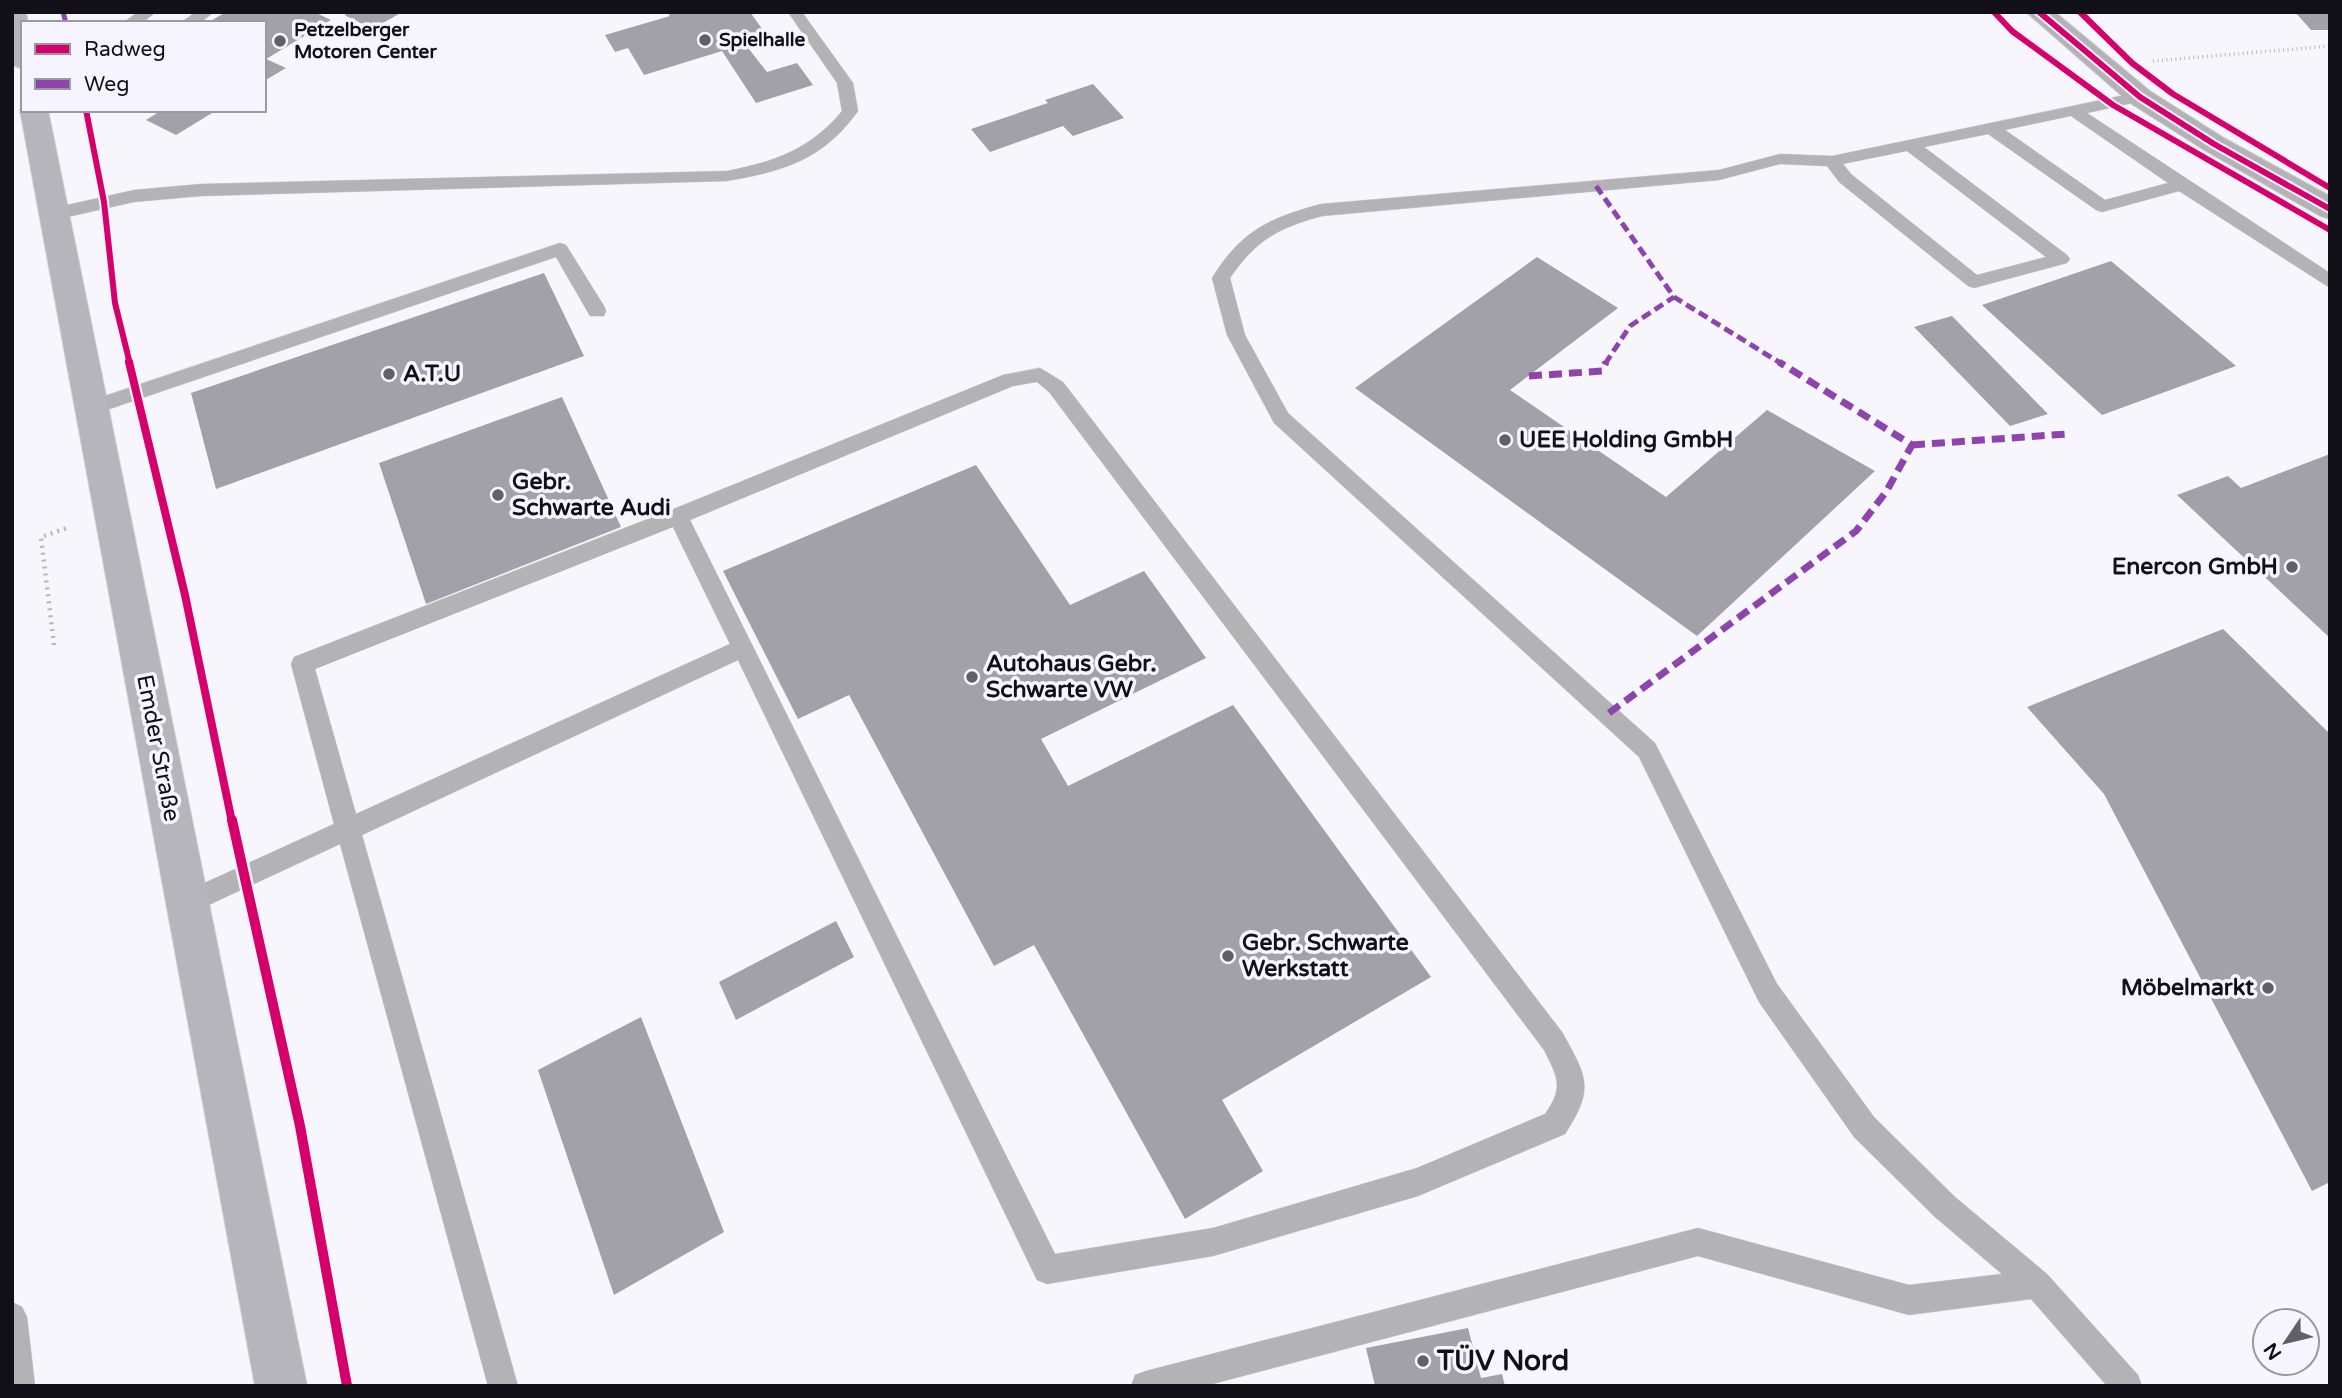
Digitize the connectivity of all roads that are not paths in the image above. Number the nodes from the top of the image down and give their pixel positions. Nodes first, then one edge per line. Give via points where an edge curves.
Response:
1 (13, 12) edge
2 (207, 12) edge
3 (2039, 12) edge
4 (795, 13) edge
5 (191, 21) edge
6 (21, 51) edge
7 (2140, 97) junction
8 (34, 112) edge
9 (2075, 112) junction
10 (1992, 129) junction
11 (1911, 145) junction
12 (1832, 161) junction
13 (2182, 185) junction
14 (2330, 209) edge
15 (54, 214) junction
16 (2330, 282) edge
17 (597, 311) dead end
18 (91, 408) junction
19 (678, 516) junction
20 (743, 648) junction
21 (348, 828) junction
22 (187, 902) junction
23 (2037, 1284) junction
24 (12, 1317) edge
25 (20, 1386) edge
26 (281, 1386) edge
27 (503, 1386) edge
28 (1146, 1386) edge
29 (2127, 1386) edge

1 - 6 main road
2 - 5 lane
3 - 7 street
4 - 15 lane via 845,83 850,111 833,134 798,158 775,167 727,176 201,190 134,196
7 - 9 lane
7 - 14 street
8 - 15 main road, Emder Straße
9 - 10 lane
9 - 13 lane
10 - 11 lane
10 - 13 lane via 2102,206
11 - 12 lane
11 - 12 lane via 2061,260 1974,282 1845,178
12 - 23 lane via 1780,159 1719,175 1321,210 1272,224 1238,250 1221,278 1236,335 1281,418 1647,750 1768,993 1857,1116 1945,1207
13 - 16 lane
15 - 18 main road, Emder Straße
17 - 18 lane via 559,249
18 - 22 main road, Emder Straße
19 - 20 lane
19 - 20 lane via 1010,380 1040,376 1056,387 1553,1041 1572,1076 1569,1103 1555,1124 1418,1182 1213,1242 1047,1270
19 - 21 lane via 302,664
20 - 21 lane
21 - 22 lane
21 - 27 lane
22 - 26 main road, Emder Straße
23 - 28 lane via 1909,1300 1698,1242
23 - 29 lane
24 - 25 lane

